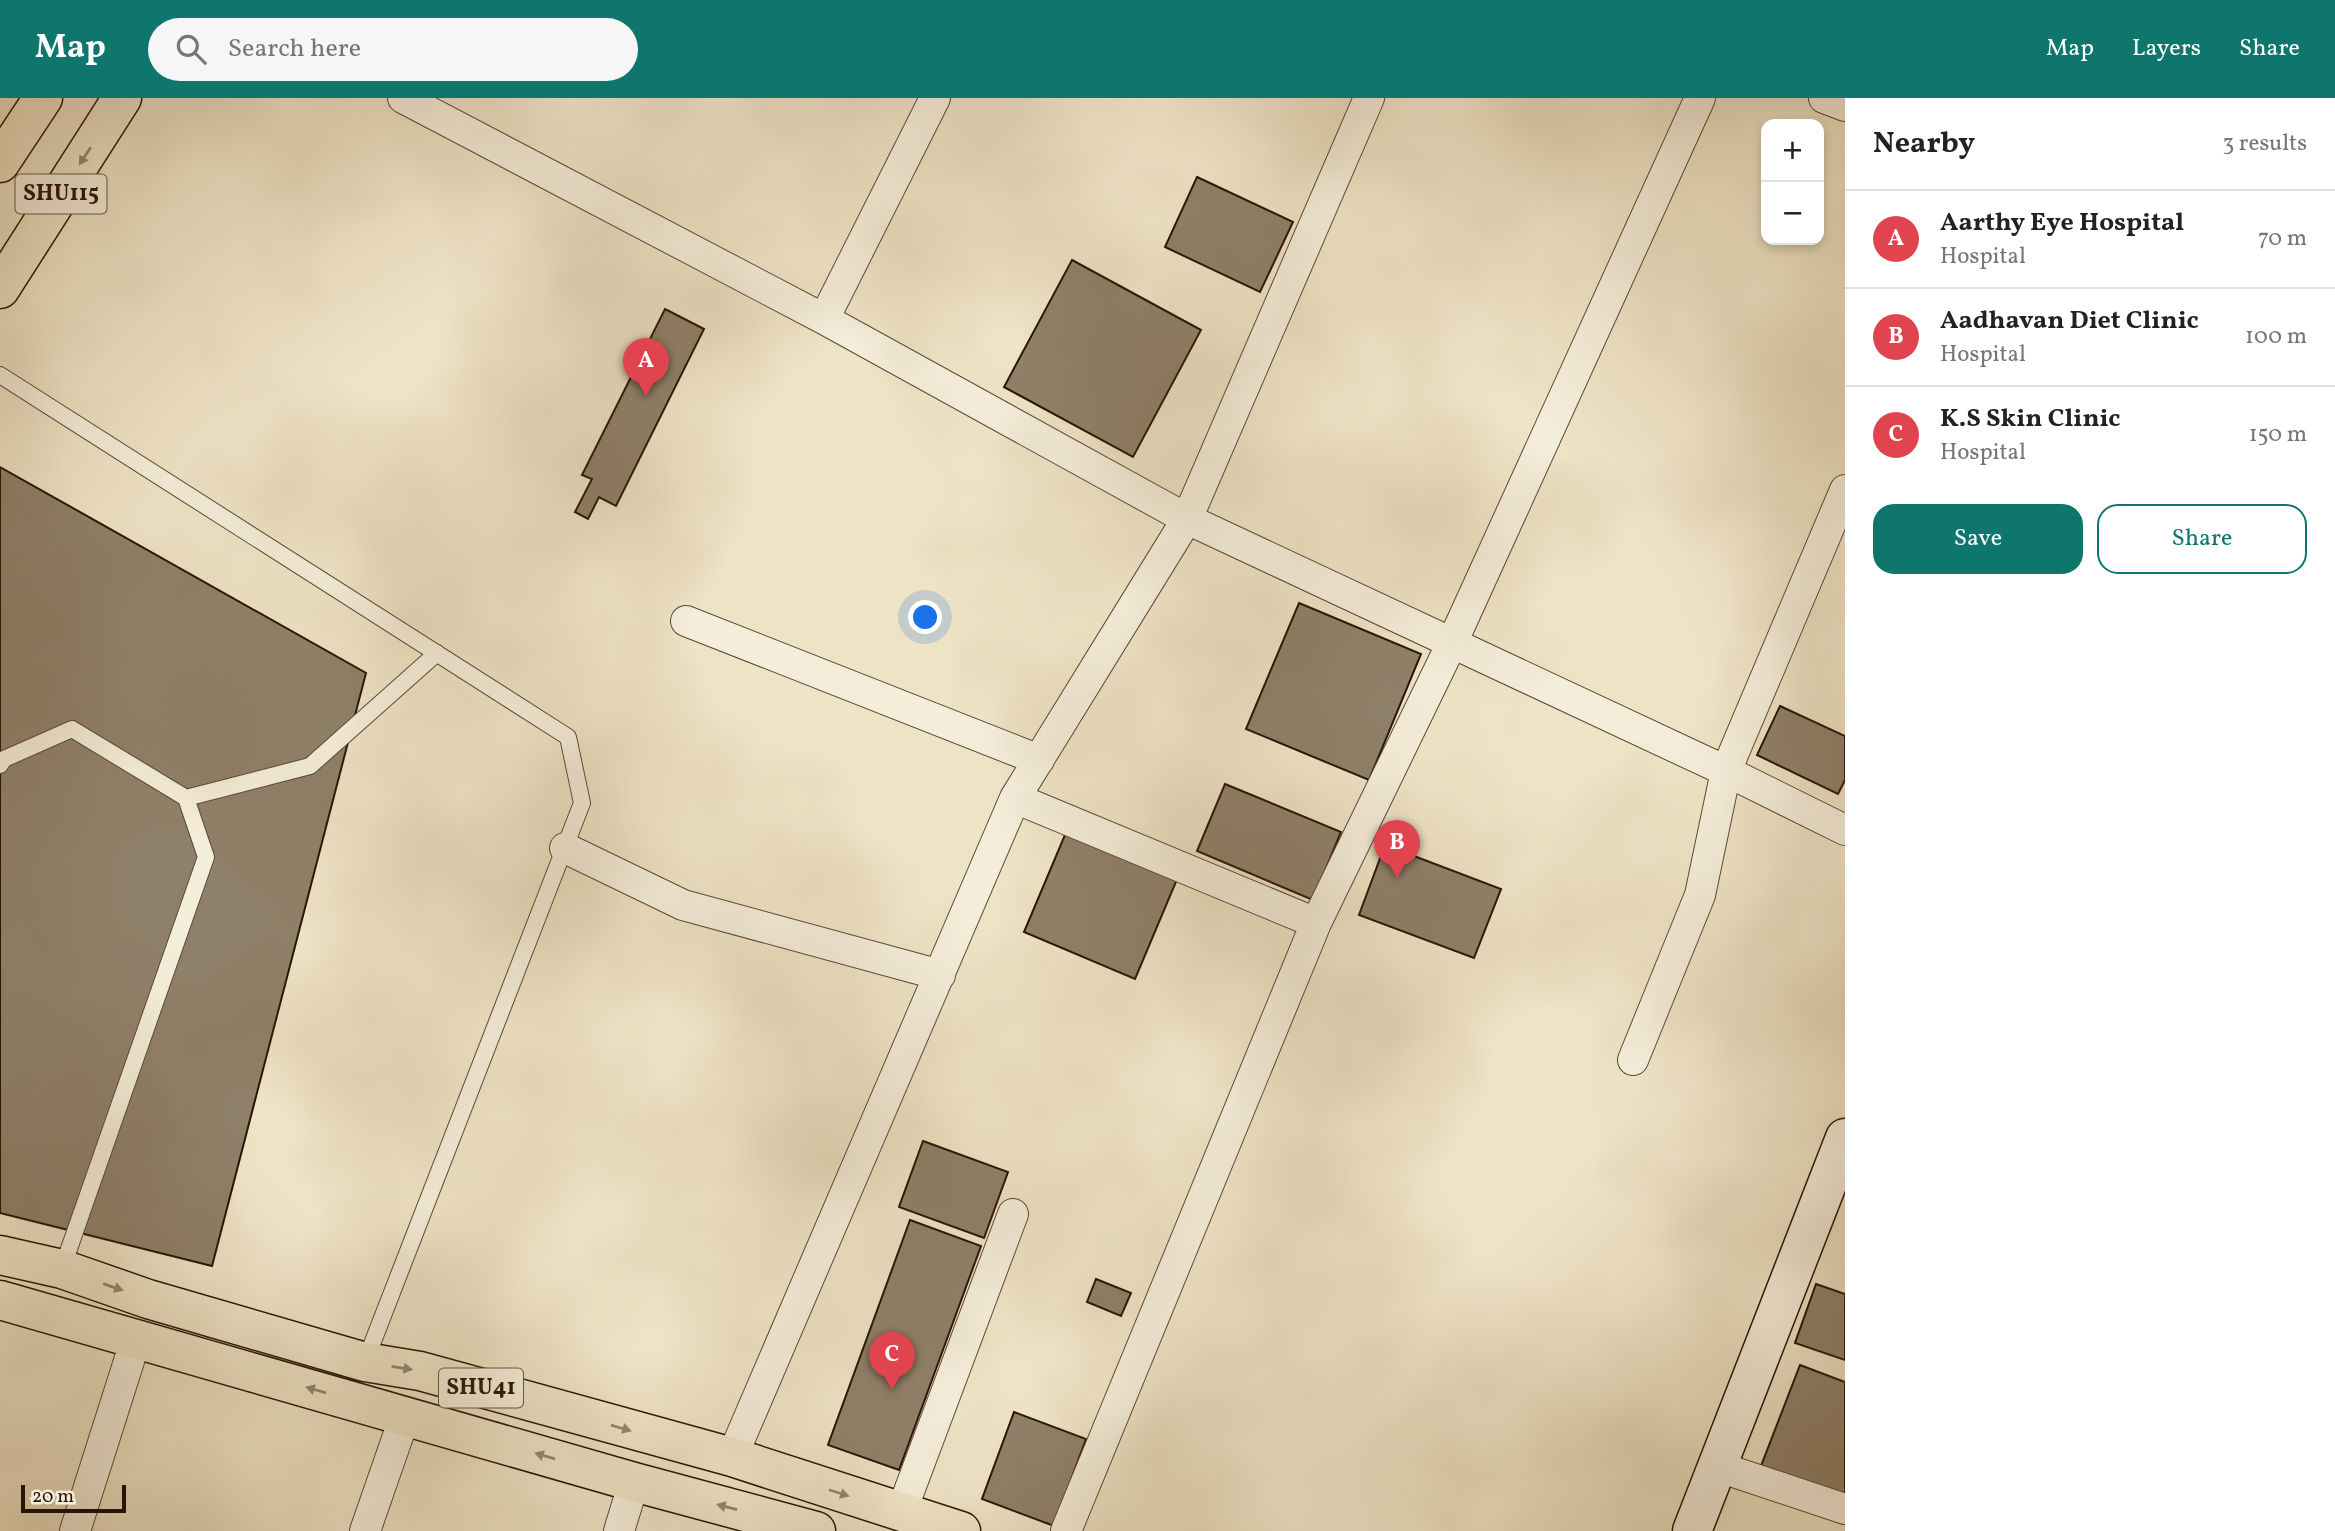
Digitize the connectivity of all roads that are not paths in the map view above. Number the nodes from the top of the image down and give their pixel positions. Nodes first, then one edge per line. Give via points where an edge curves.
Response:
1 (43, 98) edge
2 (122, 98) edge
3 (403, 98) edge
4 (935, 98) edge
5 (1369, 98) edge
6 (1700, 98) edge
7 (1824, 98) edge
8 (1845, 106) edge
9 (0, 163) edge
10 (0, 289) edge
11 (824, 319) junction
12 (0, 375) edge
13 (1845, 490) edge
14 (1187, 519) junction
15 (686, 621) dead end
16 (1452, 643) junction
17 (437, 653) junction
18 (1039, 760) junction
19 (0, 765) edge
20 (1726, 771) junction
21 (186, 798) junction
22 (1015, 798) junction
23 (1845, 830) edge
24 (565, 848) junction
25 (1316, 923) junction
26 (940, 975) junction
27 (1633, 1060) dead end
28 (1845, 1138) edge
29 (1013, 1214) dead end
30 (0, 1255) edge
31 (62, 1269) junction
32 (0, 1300) edge
33 (136, 1339) junction
34 (365, 1362) junction
35 (405, 1416) junction
36 (732, 1457) junction
37 (1719, 1467) junction
38 (634, 1482) junction
39 (1845, 1508) edge
40 (902, 1510) junction
41 (75, 1531) edge
42 (365, 1531) edge
43 (619, 1531) edge
44 (816, 1531) edge
45 (961, 1531) edge
46 (1066, 1531) edge
47 (1692, 1531) edge

1 - 9 main road, SHU115
2 -> 10 main road, SHU115
3 - 11 street
4 - 11 street
5 - 14 street
6 - 16 street
7 - 8 street
11 - 14 street
12 - 17 lane
13 - 20 street
14 - 16 street
14 - 18 street
15 - 18 street
16 - 20 street
16 - 25 street
17 - 21 lane via 310,766
17 - 24 lane via 568,737 582,803
18 - 22 street
19 - 21 lane via 4,759 72,729
20 - 23 street
20 - 27 street via 1700,895
21 - 31 lane via 206,857
22 - 25 street
22 - 26 street
24 - 26 street via 683,905
24 - 34 lane
25 - 46 street
26 - 36 street
28 - 37 street
29 - 40 street
30 - 31 main road, SHU41
31 -> 34 main road, SHU41
32 - 33 main road
35 -> 33 main road
33 - 41 street
34 -> 36 main road, SHU41 via 420,1371
38 -> 35 main road
35 - 42 street
36 -> 40 main road, SHU41
37 - 39 street
37 - 47 street
38 - 43 street
44 -> 38 main road
40 - 45 main road, SHU41

